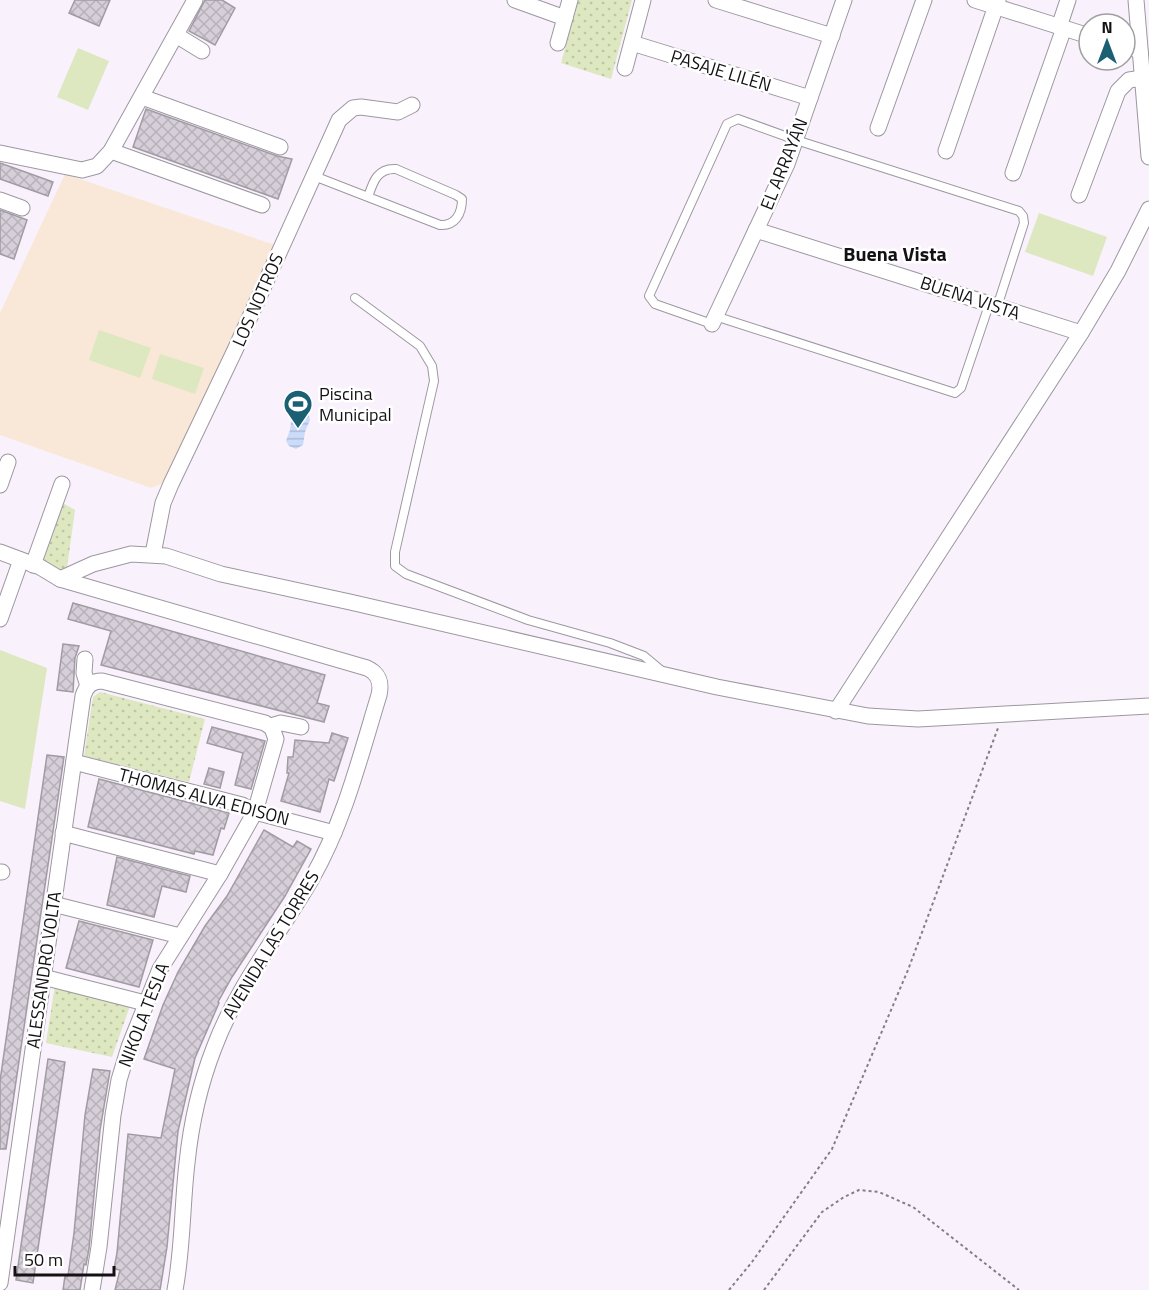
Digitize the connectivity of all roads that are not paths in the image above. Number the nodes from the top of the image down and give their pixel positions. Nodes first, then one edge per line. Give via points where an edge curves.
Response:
1 (195, 0) edge
2 (515, 0) edge
3 (570, 0) edge
4 (643, 0) edge
5 (716, 0) edge
6 (844, 0) edge
7 (924, 0) edge
8 (975, 0) edge
9 (1068, 0) edge
10 (1136, 0) edge
11 (997, 3) edge
12 (565, 18) junction
13 (1062, 27) junction
14 (1077, 32) edge
15 (176, 35) junction
16 (832, 36) junction
17 (558, 43) dead end
18 (632, 43) junction
19 (202, 51) dead end
20 (1143, 66) edge
21 (625, 68) dead end
22 (142, 97) junction
23 (810, 98) junction
24 (412, 105) dead end
25 (878, 128) dead end
26 (796, 140) junction
27 (280, 147) dead end
28 (111, 151) junction
29 (946, 151) dead end
30 (0, 153) edge
31 (1149, 157) edge
32 (1013, 173) dead end
33 (314, 176) junction
34 (1079, 195) dead end
35 (368, 197) junction
36 (0, 200) edge
37 (262, 205) dead end
38 (22, 208) dead end
39 (1149, 209) edge
40 (756, 230) junction
41 (355, 298) dead end
42 (993, 306) junction
43 (713, 320) junction
44 (1081, 333) junction
45 (8, 462) dead end
46 (62, 484) dead end
47 (0, 485) edge
48 (0, 552) edge
49 (153, 554) junction
50 (27, 562) junction
51 (60, 579) junction
52 (0, 618) edge
53 (85, 659) dead end
54 (668, 676) junction
55 (88, 686) junction
56 (1149, 706) edge
57 (836, 711) junction
58 (273, 728) junction
59 (301, 728) dead end
60 (74, 762) junction
61 (255, 812) junction
62 (63, 833) junction
63 (334, 833) junction
64 (220, 874) junction
65 (53, 904) junction
66 (180, 936) junction
67 (43, 977) junction
68 (145, 1003) junction
69 (0, 1283) edge
70 (92, 1290) edge
71 (175, 1290) edge

1 - 15 street
2 - 12 street
3 - 12 street
4 - 18 street
5 - 16 street
6 - 16 street, EL ARRAYÁN
7 - 25 street
8 - 11 street
9 - 13 street
10 - 20 street
11 - 13 street
11 - 29 street
12 - 17 street
13 - 14 street
13 - 32 street
15 - 19 street
15 - 22 street
16 - 23 street, EL ARRAYÁN
18 - 21 street
18 - 23 street, PASAJE LILÉN
20 - 31 street
20 - 34 street via 1118,91
22 - 27 street
22 - 28 street
23 - 26 street, EL ARRAYÁN
24 - 33 street, LOS NOTROS via 398,112 361,107 347,112 339,120
26 - 40 street, EL ARRAYÁN
26 - 42 lane via 1019,211 1024,223
26 - 43 lane via 743,119 730,122 654,283 649,296 652,303
28 - 30 street via 97,166 82,170
28 - 37 street
33 - 35 lane
33 - 49 street, LOS NOTROS via 171,484 163,503
35 - 35 lane via 447,226 458,217 462,205 462,199 456,195 389,169 378,174
36 - 38 street
39 - 44 street
40 - 42 street, BUENA VISTA
40 - 43 street, EL ARRAYÁN
41 - 54 lane via 420,346 432,366 434,381 395,566 406,574 528,620 644,656
42 - 43 lane via 961,388 955,393
42 - 44 street, BUENA VISTA
44 - 57 street
45 - 47 street
46 - 50 street
48 - 50 street
49 - 51 street via 131,554 93,564
49 - 54 street via 221,574
50 - 51 street
50 - 52 street
51 - 63 street, AVENIDA LAS TORRES via 367,668 378,677 380,695
53 - 55 street, ALESSANDRO VOLTA
54 - 57 street
55 - 58 street via 106,682
55 - 60 street, ALESSANDRO VOLTA via 83,696
56 - 57 street via 918,719
58 - 59 street via 281,723
58 - 61 street, NIKOLA TESLA via 275,748
60 - 61 street, THOMAS ALVA EDISON
60 - 62 street, ALESSANDRO VOLTA
61 - 63 street, THOMAS ALVA EDISON
61 - 64 street, NIKOLA TESLA
62 - 64 street
62 - 65 street, ALESSANDRO VOLTA
63 - 71 street, AVENIDA LAS TORRES via 312,878 240,993 214,1049 191,1136
64 - 66 street, NIKOLA TESLA
65 - 66 street
65 - 67 street, ALESSANDRO VOLTA
66 - 68 street, NIKOLA TESLA
67 - 68 street
67 - 69 street, ALESSANDRO VOLTA
68 - 70 street, NIKOLA TESLA via 116,1098

